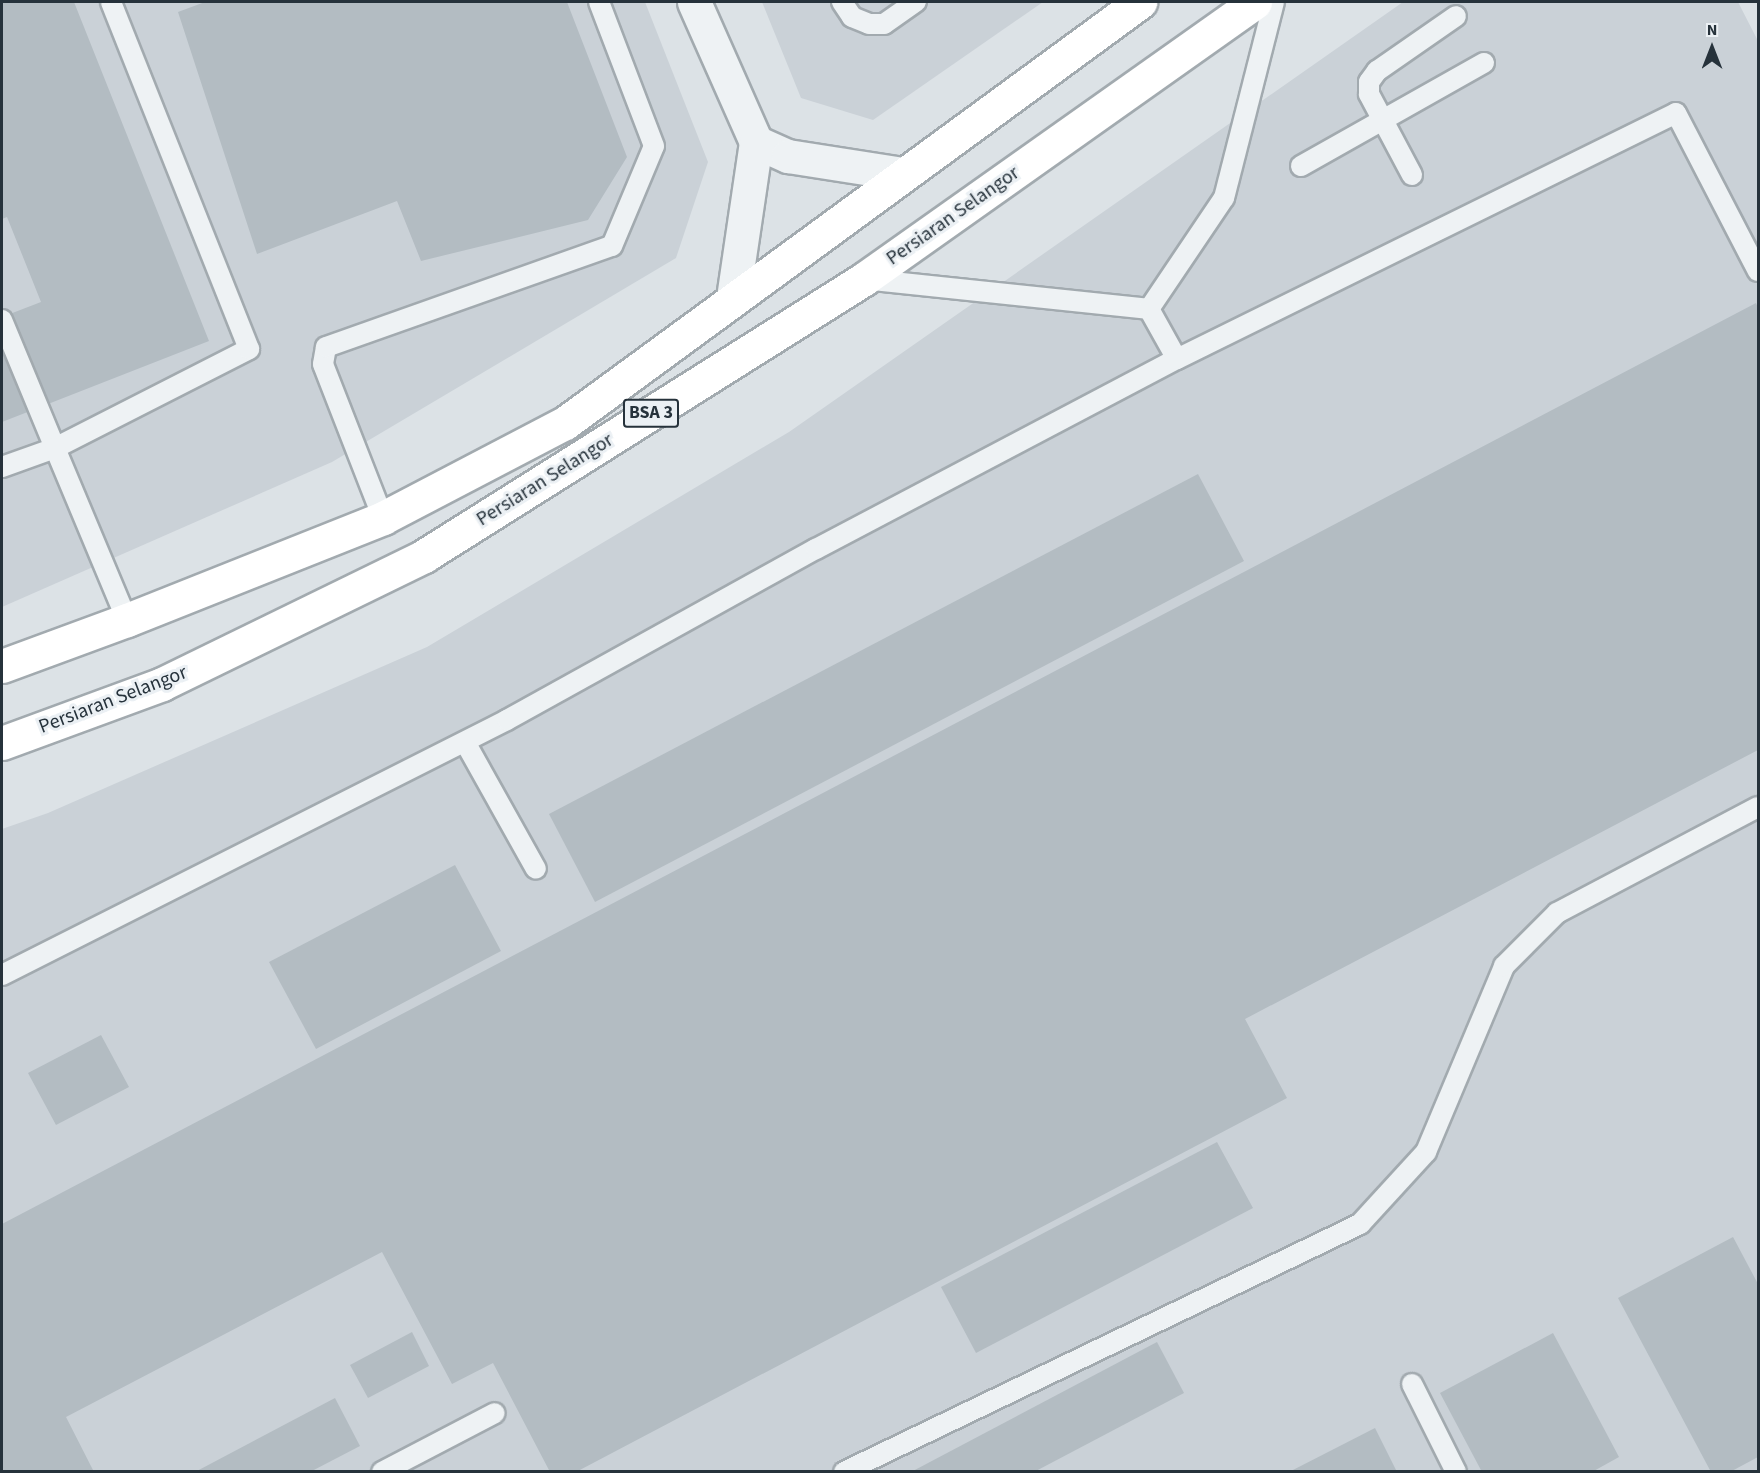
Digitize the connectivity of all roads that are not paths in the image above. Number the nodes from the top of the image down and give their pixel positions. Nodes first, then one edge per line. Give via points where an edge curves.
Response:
1 (111, 2) edge
2 (599, 2) edge
3 (694, 2) edge
4 (842, 2) edge
5 (916, 2) edge
6 (1140, 2) edge
7 (1255, 2) edge
8 (1274, 2) edge
9 (1456, 16) dead end
10 (1484, 63) dead end
11 (1383, 120) junction
12 (756, 142) junction
13 (1301, 166) dead end
14 (903, 174) junction
15 (1412, 175) dead end
16 (1758, 271) edge
17 (864, 279) junction
18 (733, 297) junction
19 (1149, 309) junction
20 (2, 320) edge
21 (1177, 359) junction
22 (55, 448) junction
23 (2, 467) edge
24 (383, 518) junction
25 (127, 620) junction
26 (2, 666) edge
27 (465, 741) junction
28 (2, 743) edge
29 (1758, 807) edge
30 (536, 869) dead end
31 (2, 975) edge
32 (1412, 1384) dead end
33 (495, 1413) dead end
34 (382, 1472) edge
35 (844, 1472) edge
36 (1456, 1472) edge

1 - 22 lane via 249,349
2 - 24 lane via 654,146 612,246 327,347 323,364
3 - 12 street
4 - 5 lane via 852,17 869,24 884,24
6 - 14 main road, Persiaran Selangor / BSA 3
7 - 17 main road, Persiaran Selangor / BSA 3
8 - 19 lane via 1224,198
9 - 11 lane via 1377,71 1369,82 1369,94
10 - 11 lane
11 - 13 lane
11 - 15 lane
12 - 14 street via 788,156
12 - 18 street
14 - 18 main road, Persiaran Selangor / BSA 3
16 - 21 lane via 1676,113
17 - 19 lane
17 - 28 main road, Persiaran Selangor / BSA 3 via 424,556 162,684
18 - 24 main road, Persiaran Selangor / BSA 3 via 565,423
19 - 21 lane
20 - 22 lane
21 - 27 lane
22 - 23 lane
22 - 25 lane
24 - 25 main road, Persiaran Selangor / BSA 3
25 - 26 main road, Persiaran Selangor / BSA 3
27 - 30 lane
27 - 31 lane
29 - 35 lane via 1557,913 1504,966 1426,1152 1360,1224
32 - 36 lane
33 - 34 lane

